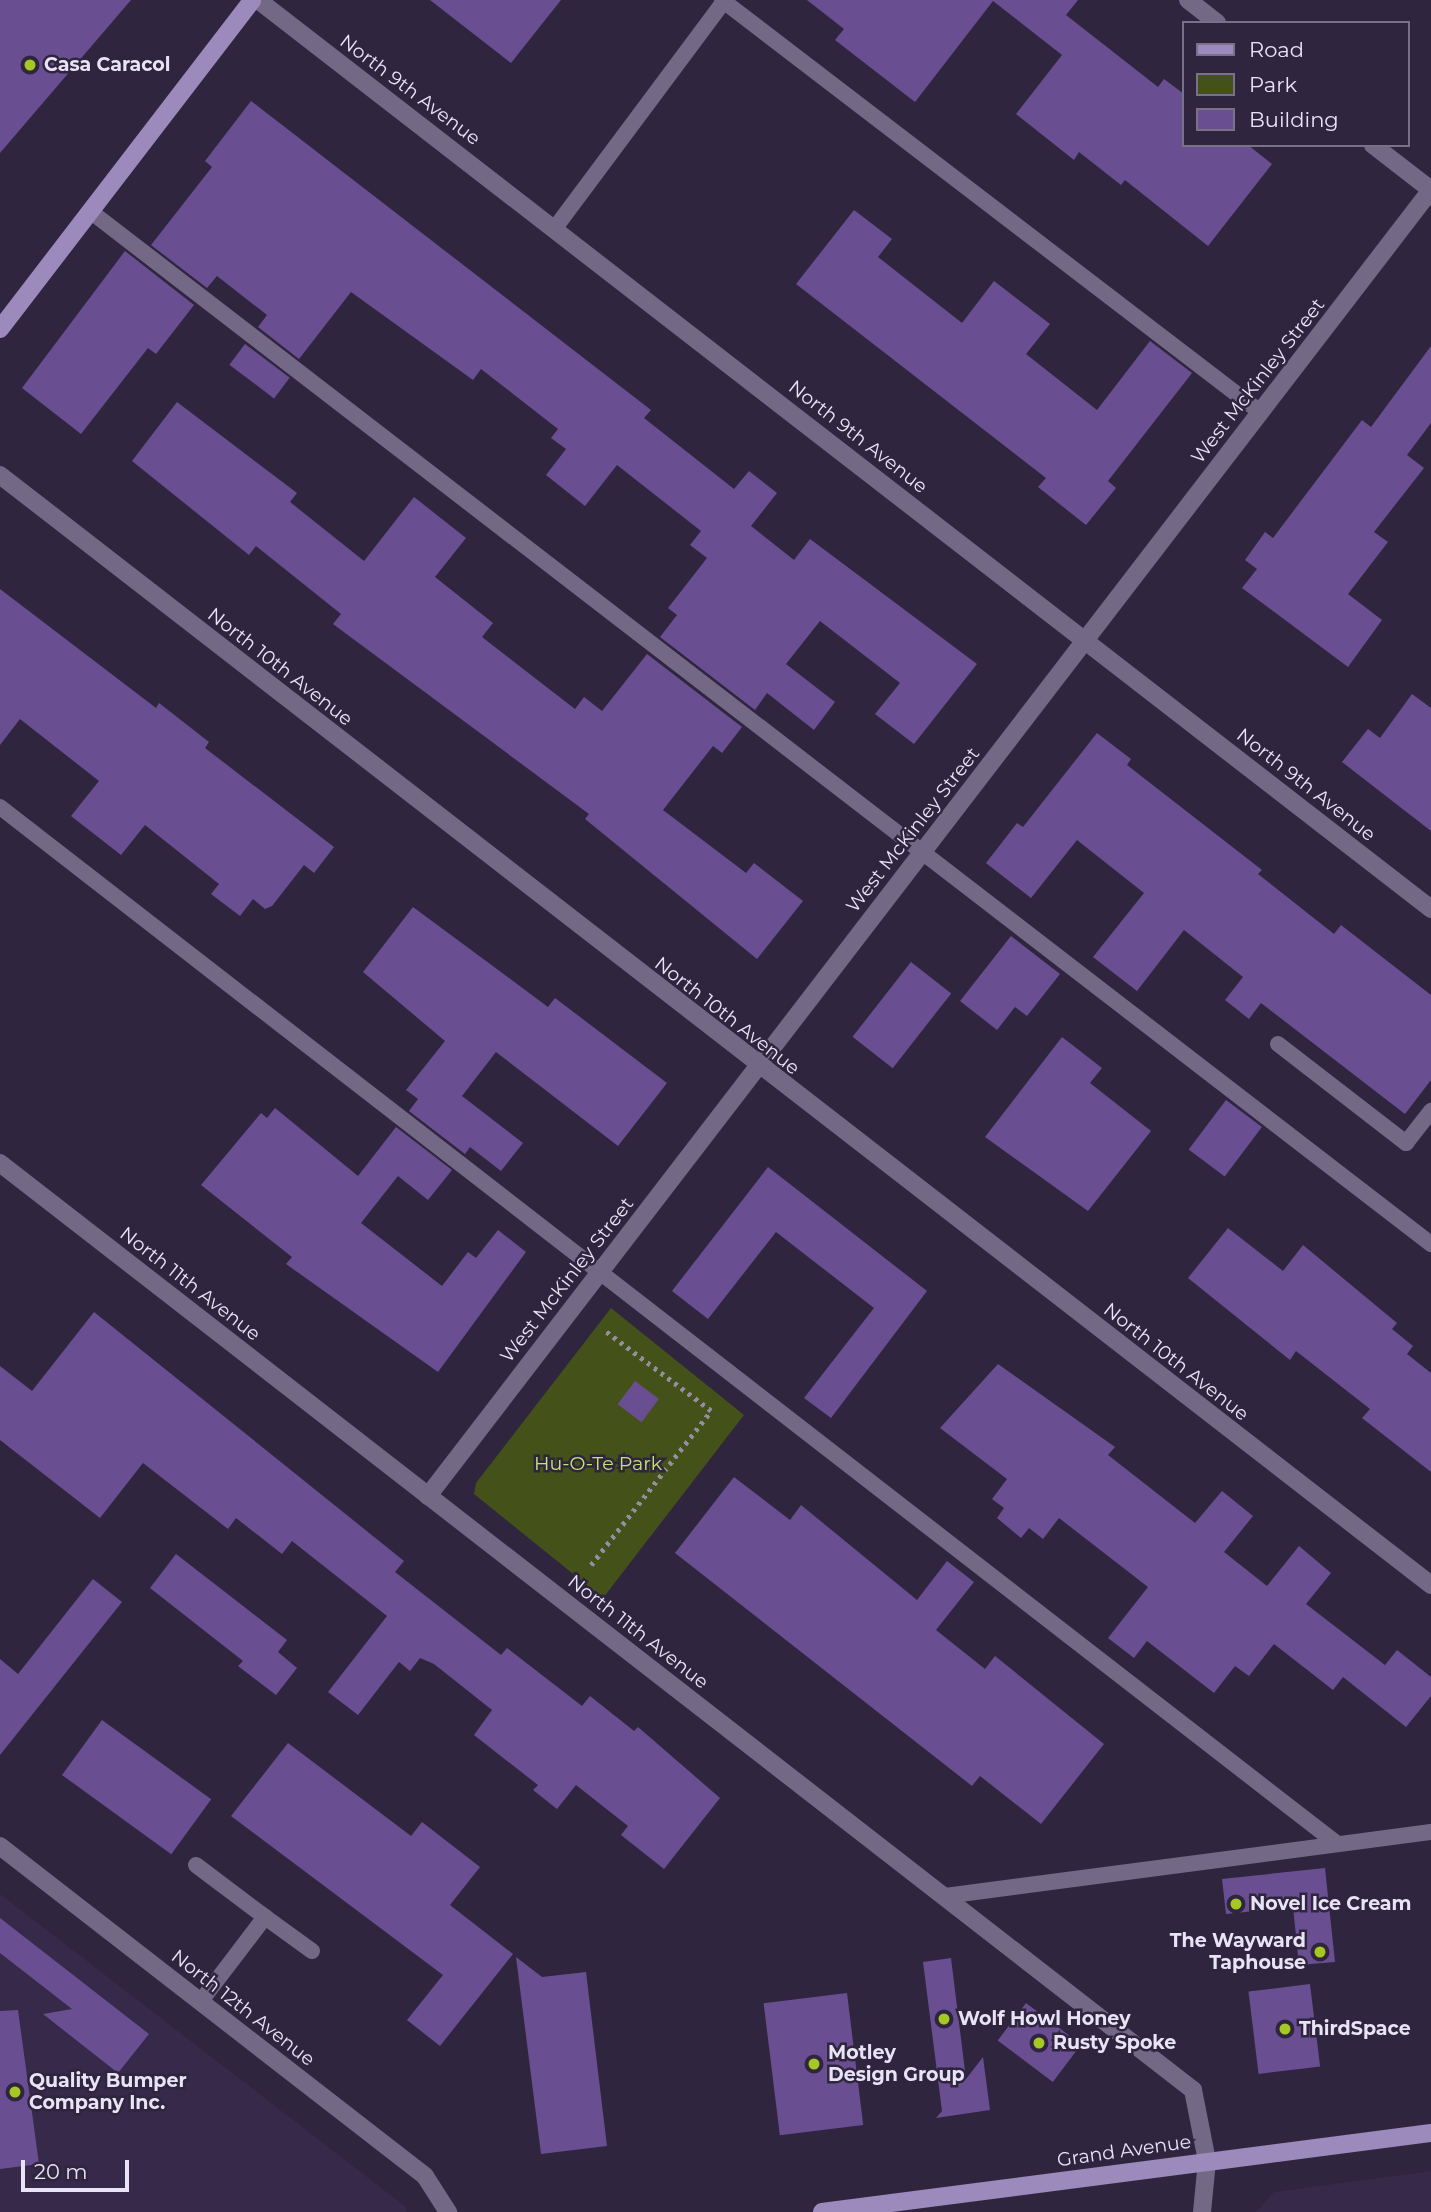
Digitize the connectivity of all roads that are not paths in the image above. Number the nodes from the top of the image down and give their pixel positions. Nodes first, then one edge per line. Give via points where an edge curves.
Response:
1 (252, 0) edge
2 (258, 0) edge
3 (723, 0) edge
4 (1188, 0) edge
5 (1214, 21) edge
6 (1376, 147) edge
7 (1431, 190) edge
8 (90, 211) junction
9 (555, 228) junction
10 (0, 329) edge
11 (1260, 412) junction
12 (0, 475) edge
13 (1086, 640) junction
14 (0, 807) edge
15 (923, 850) junction
16 (1431, 909) edge
17 (1279, 1044) dead end
18 (758, 1067) junction
19 (1431, 1111) edge
20 (0, 1163) edge
21 (1431, 1244) edge
22 (599, 1273) junction
23 (428, 1496) junction
24 (1431, 1585) edge
25 (1431, 1832) edge
26 (1336, 1843) junction
27 (0, 1846) edge
28 (196, 1865) dead end
29 (945, 1896) junction
30 (265, 1917) junction
31 (312, 1951) dead end
32 (201, 2001) junction
33 (1431, 2133) edge
34 (1207, 2161) junction
35 (448, 2212) edge
36 (822, 2212) edge
37 (1202, 2212) edge

1 - 8 main road
2 - 9 street, North 9th Avenue
3 - 9 lane
3 - 11 lane
4 - 5 street
6 - 7 street
7 - 11 street, West McKinley Street
8 - 10 main road
8 - 15 lane
9 - 13 street, North 9th Avenue
11 - 13 street, West McKinley Street
12 - 18 street, North 10th Avenue
13 - 15 street, West McKinley Street
13 - 16 street, North 9th Avenue
14 - 22 lane
15 - 18 street, West McKinley Street
15 - 21 lane
17 - 19 lane via 1406,1143
18 - 22 street, West McKinley Street
18 - 24 street, North 10th Avenue
20 - 23 street, North 11th Avenue
22 - 23 street, West McKinley Street
22 - 26 lane
23 - 29 street, North 11th Avenue
25 - 26 lane
26 - 29 lane
27 - 32 street, North 12th Avenue
28 - 30 lane
29 - 34 street, North 11th Avenue via 1193,2090
30 - 31 lane
30 - 32 lane
32 - 35 street, North 12th Avenue via 425,2176
33 - 34 main road, Grand Avenue
34 - 36 main road, Grand Avenue
34 - 37 street, North 11th Avenue

